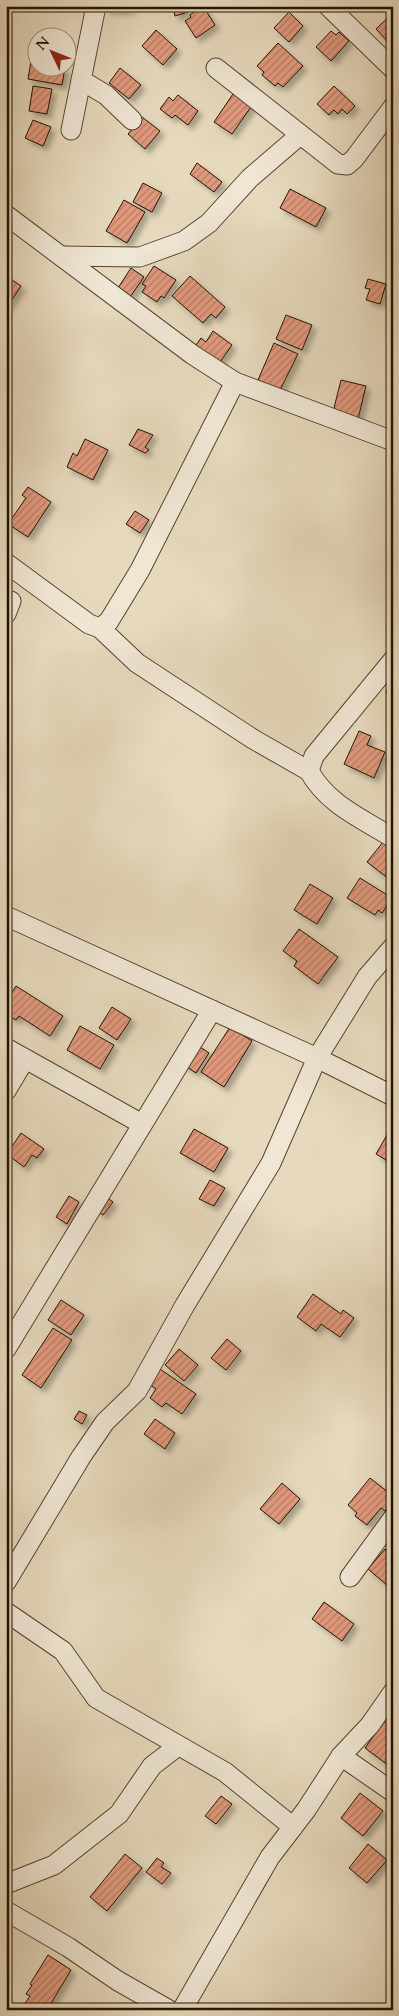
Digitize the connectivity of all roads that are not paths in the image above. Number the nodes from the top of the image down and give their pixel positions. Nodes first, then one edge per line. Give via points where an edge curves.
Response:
1 (96, 6) edge
2 (328, 6) edge
3 (216, 68) dead end
4 (393, 68) edge
5 (81, 80) junction
6 (393, 107) edge
7 (132, 120) dead end
8 (71, 130) dead end
9 (300, 135) junction
10 (6, 216) edge
11 (61, 256) junction
12 (235, 382) junction
13 (393, 441) edge
14 (6, 563) edge
15 (100, 628) junction
16 (393, 660) edge
17 (309, 771) junction
18 (393, 838) edge
19 (6, 916) edge
20 (393, 947) edge
21 (212, 1010) junction
22 (6, 1048) edge
23 (317, 1058) junction
24 (25, 1059) junction
25 (6, 1091) edge
26 (393, 1096) edge
27 (142, 1124) junction
28 (8, 1344) edge
29 (393, 1518) edge
30 (350, 1577) dead end
31 (6, 1582) edge
32 (6, 1612) edge
33 (393, 1692) edge
34 (178, 1746) junction
35 (341, 1756) junction
36 (393, 1792) edge
37 (293, 1827) junction
38 (6, 1884) edge
39 (6, 1911) edge
40 (169, 2010) edge
41 (182, 2010) edge

1 - 5 street
2 - 4 street
3 - 9 street
5 - 7 street via 106,95
5 - 8 street
6 - 9 street via 347,165 338,164
9 - 11 street via 250,178 209,223 184,241 140,257
10 - 11 street
11 - 12 street via 193,355
12 - 13 street
12 - 15 street via 140,570 109,621
14 - 15 street via 89,624
15 - 17 street via 138,663 253,739
16 - 17 street via 314,756
17 - 18 street via 332,801
19 - 21 street
20 - 23 street via 367,977
21 - 23 street
21 - 27 street
22 - 24 street
23 - 26 street
23 - 31 street via 271,1163 137,1391 105,1422
24 - 25 street
24 - 27 street
27 - 28 street
29 - 30 street
32 - 34 street via 63,1652 96,1698
33 - 35 street via 370,1725
34 - 37 street via 225,1772
34 - 38 street via 152,1766 119,1814 54,1865
35 - 36 street
35 - 37 street
37 - 41 street via 270,1857
39 - 40 street

